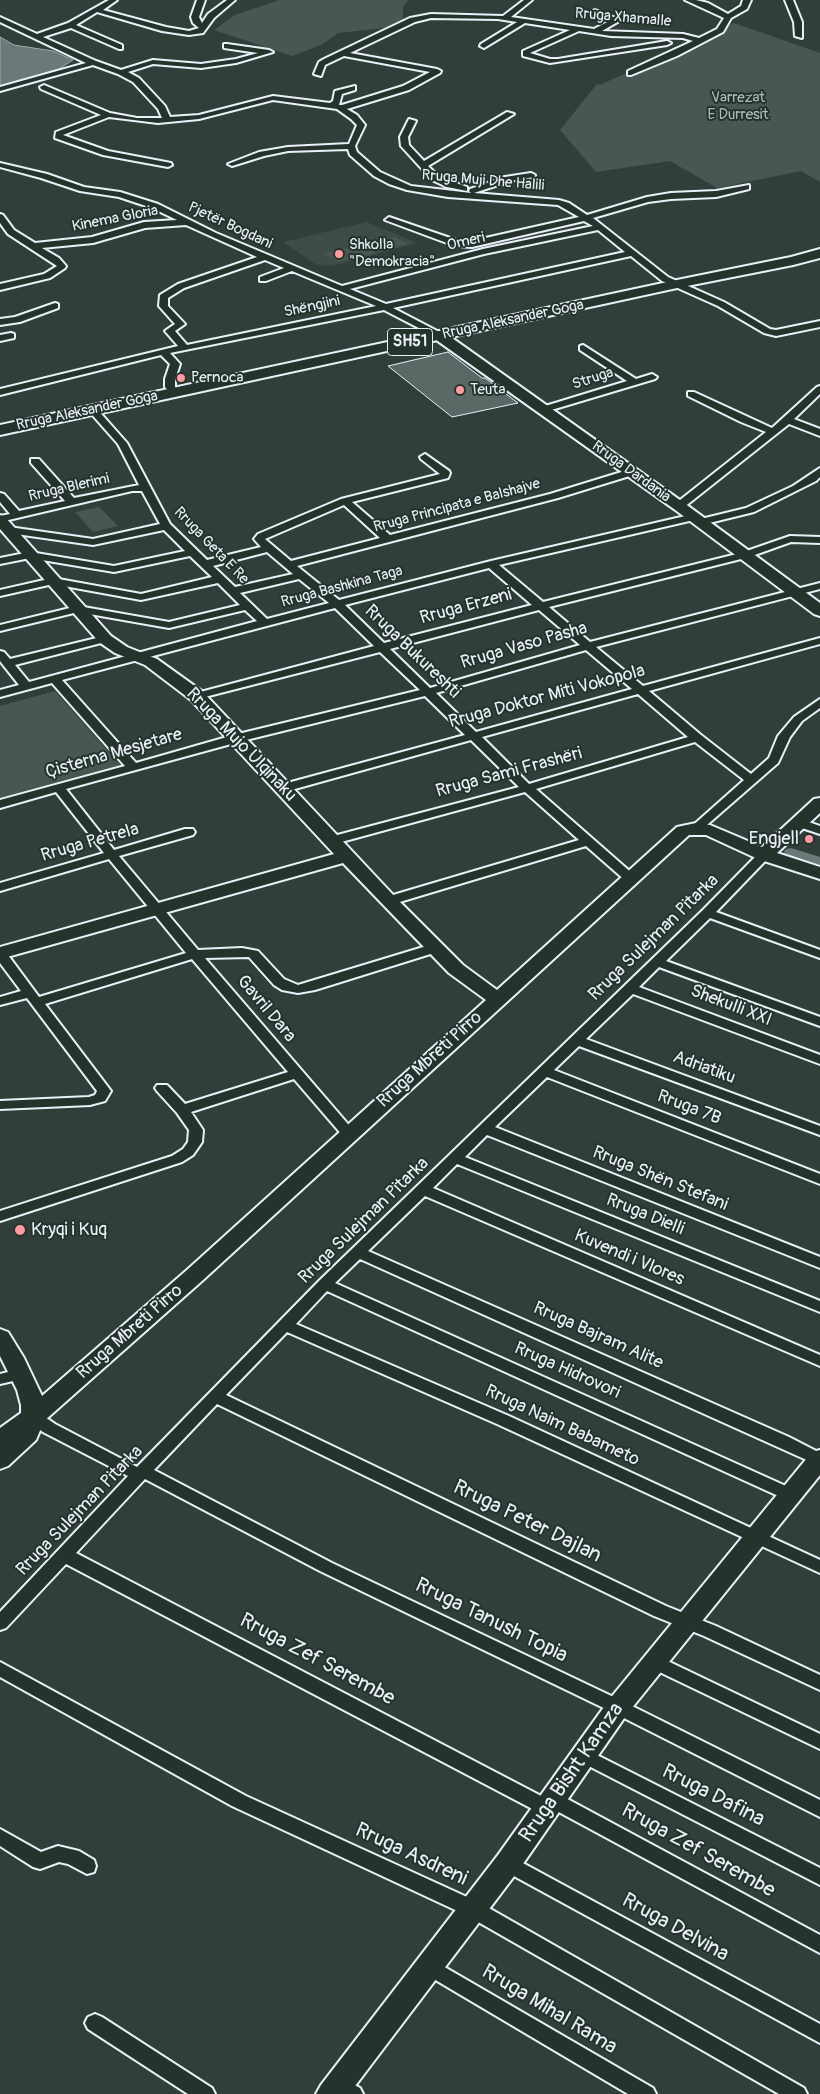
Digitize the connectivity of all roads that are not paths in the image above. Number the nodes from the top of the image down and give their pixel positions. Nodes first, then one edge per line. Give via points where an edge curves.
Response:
1 (113, 0) edge
2 (201, 0) edge
3 (231, 0) edge
4 (528, 0) edge
5 (689, 0) edge
6 (747, 0) edge
7 (789, 0) edge
8 (97, 10) junction
9 (594, 12) dead end
10 (728, 17) junction
11 (505, 18) junction
12 (0, 19) edge
13 (524, 21) junction
14 (71, 24) junction
15 (202, 27) junction
16 (578, 29) junction
17 (596, 31) junction
18 (799, 36) dead end
19 (35, 37) junction
20 (698, 40) junction
21 (227, 46) dead end
22 (484, 46) dead end
23 (119, 47) dead end
24 (345, 54) junction
25 (93, 63) junction
26 (121, 72) junction
27 (632, 73) dead end
28 (318, 74) dead end
29 (44, 88) dead end
30 (352, 88) dead end
31 (0, 89) edge
32 (332, 106) junction
33 (341, 108) junction
34 (510, 114) dead end
35 (108, 115) junction
36 (167, 120) junction
37 (412, 121) dead end
38 (351, 146) junction
39 (168, 164) dead end
40 (232, 164) dead end
41 (0, 165) edge
42 (423, 165) junction
43 (531, 176) dead end
44 (746, 187) dead end
45 (473, 191) junction
46 (494, 197) junction
47 (0, 217) edge
48 (586, 218) junction
49 (389, 220) dead end
50 (188, 222) junction
51 (600, 227) junction
52 (11, 232) junction
53 (0, 235) edge
54 (30, 246) junction
55 (820, 252) edge
56 (631, 254) junction
57 (264, 257) junction
58 (293, 268) junction
59 (263, 279) dead end
60 (677, 284) junction
61 (0, 287) edge
62 (340, 289) junction
63 (55, 306) dead end
64 (385, 308) junction
65 (0, 322) edge
66 (820, 324) edge
67 (11, 336) dead end
68 (440, 336) junction
69 (0, 338) edge
70 (185, 348) junction
71 (584, 348) dead end
72 (163, 352) junction
73 (652, 377) dead end
74 (633, 382) junction
75 (0, 392) edge
76 (174, 392) junction
77 (818, 393) edge
78 (691, 394) dead end
79 (545, 409) junction
80 (93, 410) junction
81 (788, 420) junction
82 (0, 430) edge
83 (772, 431) junction
84 (820, 432) edge
85 (425, 457) dead end
86 (35, 461) dead end
87 (820, 471) edge
88 (632, 472) junction
89 (145, 488) junction
90 (0, 496) edge
91 (345, 501) junction
92 (73, 503) junction
93 (679, 506) junction
94 (17, 515) junction
95 (697, 520) junction
96 (3, 523) edge
97 (166, 526) junction
98 (389, 540) junction
99 (820, 540) edge
100 (268, 549) junction
101 (193, 552) junction
102 (30, 555) junction
103 (745, 555) junction
104 (0, 561) edge
105 (206, 564) junction
106 (490, 564) junction
107 (289, 565) junction
108 (301, 575) junction
109 (220, 578) junction
110 (53, 581) junction
111 (820, 586) edge
112 (233, 592) junction
113 (0, 593) edge
114 (796, 593) junction
115 (337, 604) junction
116 (248, 606) junction
117 (540, 606) junction
118 (78, 609) junction
119 (820, 611) edge
120 (265, 623) junction
121 (0, 628) edge
122 (105, 639) junction
123 (820, 641) edge
124 (587, 646) junction
125 (381, 647) junction
126 (136, 656) junction
127 (5, 664) edge
128 (55, 680) junction
129 (27, 687) junction
130 (641, 690) junction
131 (427, 692) junction
132 (0, 694) edge
133 (196, 696) junction
134 (820, 702) edge
135 (475, 736) junction
136 (238, 738) junction
137 (697, 738) junction
138 (133, 766) junction
139 (752, 780) junction
140 (59, 788) junction
141 (284, 788) junction
142 (527, 788) junction
143 (820, 803) edge
144 (0, 804) edge
145 (800, 823) junction
146 (696, 828) junction
147 (820, 830) edge
148 (189, 832) dead end
149 (330, 841) junction
150 (587, 842) junction
151 (112, 855) junction
152 (764, 855) junction
153 (345, 857) junction
154 (820, 873) edge
155 (630, 878) junction
156 (0, 887) edge
157 (388, 901) junction
158 (156, 909) junction
159 (708, 913) junction
160 (435, 948) junction
161 (0, 953) edge
162 (196, 954) junction
163 (820, 954) edge
164 (657, 962) junction
165 (630, 988) junction
166 (33, 997) junction
167 (497, 999) junction
168 (0, 1001) edge
169 (820, 1022) edge
170 (576, 1040) junction
171 (820, 1060) edge
172 (544, 1072) junction
173 (297, 1074) junction
174 (162, 1088) dead end
175 (0, 1105) edge
176 (182, 1110) junction
177 (486, 1129) junction
178 (820, 1131) edge
179 (348, 1133) junction
180 (455, 1158) junction
181 (820, 1179) edge
182 (424, 1190) junction
183 (0, 1216) edge
184 (358, 1252) junction
185 (820, 1263) edge
186 (325, 1284) junction
187 (820, 1307) edge
188 (285, 1325) junction
189 (0, 1337) edge
190 (820, 1361) edge
191 (10, 1377) edge
192 (216, 1397) junction
193 (33, 1417) junction
194 (0, 1441) edge
195 (820, 1459) edge
196 (0, 1460) edge
197 (141, 1473) junction
198 (792, 1495) junction
199 (757, 1538) junction
200 (64, 1555) junction
201 (820, 1567) edge
202 (688, 1622) junction
203 (0, 1623) edge
204 (655, 1662) junction
205 (0, 1669) edge
206 (820, 1683) edge
207 (618, 1707) junction
208 (820, 1742) edge
209 (585, 1756) junction
210 (550, 1804) junction
211 (820, 1809) edge
212 (0, 1836) edge
213 (508, 1863) junction
214 (87, 1866) dead end
215 (820, 1877) edge
216 (473, 1909) junction
217 (820, 1945) edge
218 (429, 1966) junction
219 (95, 2024) dead end
220 (820, 2034) edge
221 (341, 2091) edge
222 (205, 2094) edge
223 (646, 2094) edge
224 (796, 2094) edge

1 - 8 street
2 - 15 street via 195,17
3 - 15 street
4 - 11 street
5 - 10 street
6 - 10 street via 744,7
7 - 18 street via 798,22
8 - 14 street
8 - 15 street via 182,32 200,31
9 - 17 street via 617,20
10 - 20 street via 720,30
11 - 13 street, Rruga Xhamalle
11 - 24 street, Rruga Xhamalle via 447,15 420,18
12 - 19 street
13 - 16 street, Rruga Xhamalle
13 - 22 street
14 - 19 street
14 - 23 street
16 - 17 street, Rruga Xhamalle
16 - 20 street via 526,54 558,61 627,48
17 - 20 street, Rruga Xhamalle
19 - 25 street
20 - 27 street
21 - 26 street via 269,52 201,66 153,62
24 - 28 street, Rruga Xhamalle via 322,64
24 - 33 street via 437,70 406,88
25 - 26 street
25 - 31 street
26 - 36 street via 144,88 162,108
29 - 35 street
30 - 32 street via 338,93 337,102
32 - 33 street
32 - 36 street via 273,98 218,113
33 - 38 street via 361,125
34 - 42 street
35 - 36 street via 137,120
35 - 39 street via 58,136 106,153
37 - 42 street via 404,137 405,146
38 - 40 street via 288,149
38 - 46 street, Rruga Muji Dhe Halili via 353,153 392,182 448,194
41 - 50 street, Pjetër Bogdani via 83,189 135,198
42 - 45 street via 435,178 450,186
43 - 45 street via 508,179
44 - 48 street via 716,194 647,200
45 - 46 street
46 - 48 street, Rruga Muji Dhe Halili via 559,203
47 - 52 street
48 - 49 street via 462,245
48 - 51 street, Rruga Muji Dhe Halili
50 - 54 street, Kinema Gloria via 144,225 93,240
50 - 57 street, Pjetër Bogdani
51 - 56 street, Rruga Muji Dhe Halili
51 - 62 street, Omeri via 475,254
52 - 53 street
52 - 54 street
54 - 61 street via 62,266 47,276
55 - 60 main road, Rruga Aleksander Goga / SH51 via 793,261
56 - 60 street, Rruga Muji Dhe Halili
56 - 64 street, Shëngjini
57 - 58 street, Pjetër Bogdani
57 - 70 street via 181,286 163,297 164,306 180,324 170,331
58 - 59 street
58 - 62 street, Pjetër Bogdani
60 - 66 street, Rruga Muji Dhe Halili via 767,331 776,333
60 - 68 main road, Rruga Aleksander Goga / SH51
62 - 64 street, Pjetër Bogdani
63 - 65 street via 17,320
64 - 68 street, Pjetër Bogdani
64 - 70 street, Shëngjini
67 - 69 street
68 - 76 main road, Rruga Aleksander Goga / SH51
68 - 79 street, Rruga Dardania
70 - 72 street, Shëngjini
71 - 74 street
72 - 75 street, Shëngjini
72 - 76 street via 175,364 170,378
73 - 74 street, Struga
74 - 79 street, Struga
76 - 80 main road, Rruga Aleksander Goga / SH51
77 - 81 street
78 - 83 street
79 - 88 street, Rruga Dardania
80 - 82 main road, Rruga Aleksander Goga / SH51
80 - 89 street, Rruga Geta E Re via 122,444
81 - 83 street
81 - 84 street
83 - 93 street
85 - 91 street via 445,473 444,476
86 - 92 street
87 - 95 street, Rruga Bashkina Taga via 797,488 750,510
88 - 93 street, Rruga Dardania
88 - 98 street, Rruga Principata e Balshajve
89 - 92 street, Rruga Blerimi via 132,488
89 - 97 street, Rruga Geta E Re
90 - 94 street
91 - 98 street
91 - 100 street, Rruga Bukureshti via 262,536 259,539
92 - 94 street, Rruga Blerimi
93 - 95 street, Rruga Dardania
94 - 96 street, Rruga Blerimi
95 - 103 street, Rruga Dardania
95 - 106 street, Rruga Bashkina Taga
96 - 97 street via 93,542
96 - 102 street, Rruga Mujo Ulqinaku
97 - 101 street, Rruga Geta E Re
98 - 107 street, Rruga Principata e Balshajve
99 - 103 street via 790,540
100 - 105 street
100 - 107 street, Rruga Bukureshti
101 - 102 street via 114,568
101 - 105 street, Rruga Geta E Re
102 - 104 street
102 - 110 street, Rruga Mujo Ulqinaku
103 - 114 street, Rruga Dardania
103 - 117 street, Rruga Erzeni
105 - 109 street, Rruga Geta E Re
106 - 115 street, Rruga Bashkina Taga
106 - 117 street
107 - 108 street, Rruga Bukureshti
108 - 112 street
108 - 115 street, Rruga Bukureshti
109 - 110 street via 141,597
109 - 112 street, Rruga Geta E Re
110 - 113 street
110 - 118 street, Rruga Mujo Ulqinaku
111 - 114 street, Rruga Vaso Pasha
112 - 116 street, Rruga Geta E Re
114 - 119 street, Rruga Dardania
114 - 124 street, Rruga Vaso Pasha
115 - 120 street, Rruga Bashkina Taga
115 - 125 street, Rruga Bukureshti
116 - 118 street via 169,625
116 - 120 street, Rruga Geta E Re
117 - 124 street
117 - 125 street, Rruga Erzeni
118 - 121 street
118 - 122 street, Rruga Mujo Ulqinaku
120 - 126 street, Rruga Bashkina Taga
122 - 126 street, Rruga Mujo Ulqinaku
122 - 127 street
123 - 130 street, Rruga Doktor Miti Vokopola
124 - 130 street
124 - 131 street, Rruga Vaso Pasha
125 - 131 street, Rruga Bukureshti
125 - 133 street, Rruga Erzeni
126 - 128 street, Rruga Bashkina Taga
126 - 133 street, Rruga Mujo Ulqinaku via 151,662
127 - 129 street
128 - 129 street, Rruga Bashkina Taga
128 - 138 street
129 - 132 street, Rruga Bashkina Taga
130 - 135 street, Rruga Doktor Miti Vokopola
130 - 137 street
131 - 135 street, Rruga Bukureshti
131 - 136 street, Rruga Vaso Pasha
133 - 136 street, Rruga Mujo Ulqinaku
134 - 139 street, Rruga Mbreti Pirro via 798,719 784,736 774,760
135 - 141 street, Rruga Doktor Miti Vokopola
135 - 142 street, Rruga Bukureshti
136 - 138 street, Çisterna Mesjetare
136 - 141 street, Rruga Mujo Ulqinaku
137 - 139 street
137 - 142 street, Rruga Sami Frashëri
138 - 140 street, Çisterna Mesjetare
139 - 146 street, Rruga Mbreti Pirro
140 - 144 street, Çisterna Mesjetare
140 - 151 street, Gavril Dara
141 - 149 street, Rruga Mujo Ulqinaku
142 - 149 street, Rruga Sami Frashëri
142 - 150 street, Rruga Bukureshti
143 - 145 street
145 - 147 street
145 - 152 street
146 - 152 street via 710,830
146 - 155 street, Rruga Mbreti Pirro via 683,831
148 - 151 street, Rruga Petrela
149 - 153 street, Rruga Mujo Ulqinaku
150 - 155 street, Rruga Bukureshti
150 - 157 street
151 - 156 street, Rruga Petrela
151 - 158 street, Gavril Dara
152 - 154 street
152 - 159 street, Rruga Sulejman Pitarka
153 - 157 street, Rruga Mujo Ulqinaku
153 - 158 street
155 - 167 street, Rruga Mbreti Pirro
157 - 160 street, Rruga Mujo Ulqinaku
158 - 161 street
158 - 162 street, Gavril Dara
159 - 163 street
159 - 164 street, Rruga Sulejman Pitarka
160 - 162 street via 298,988 279,982 253,954
160 - 167 street, Rruga Mujo Ulqinaku via 456,969
161 - 166 street
162 - 166 street
162 - 173 street, Gavril Dara
164 - 165 street, Rruga Sulejman Pitarka
164 - 169 street
165 - 170 street, Rruga Sulejman Pitarka
165 - 171 street, Shekulli XXI
166 - 168 street
166 - 175 street via 104,1091 103,1095 90,1101
167 - 179 street, Rruga Mbreti Pirro
170 - 172 street, Rruga Sulejman Pitarka
170 - 178 street, Adriatiku
172 - 177 street, Rruga Sulejman Pitarka
172 - 181 street, Rruga 7B
173 - 176 street
173 - 179 street, Gavril Dara
174 - 176 street
176 - 183 street via 196,1130 195,1142 188,1152 176,1159
177 - 180 street, Rruga Sulejman Pitarka
177 - 185 street, Rruga Shën Stefani
179 - 193 street, Rruga Mbreti Pirro via 195,1275
180 - 182 street, Rruga Sulejman Pitarka
180 - 187 street, Rruga Dielli
182 - 184 street, Rruga Sulejman Pitarka
182 - 190 street, Kuvendi i Vlores
184 - 186 street, Rruga Sulejman Pitarka
184 - 195 street, Rruga Bajram Alite
186 - 188 street, Rruga Sulejman Pitarka
186 - 198 street, Rruga Hidrovori
188 - 192 street, Rruga Sulejman Pitarka
188 - 199 street, Rruga Naim Babameto via 503,1420
189 - 191 street
191 - 193 street via 29,1390 34,1405
192 - 197 street, Rruga Sulejman Pitarka
192 - 202 street, Rruga Peter Dajlan
193 - 194 street, Rruga Mbreti Pirro
193 - 196 street via 28,1434
193 - 197 street, Rruga Tanush Topia via 48,1428
195 - 198 street, Rruga Bisht Kamza
197 - 200 street, Rruga Sulejman Pitarka
197 - 207 street, Rruga Tanush Topia via 326,1567
198 - 199 street, Rruga Bisht Kamza
199 - 201 street, Rruga Naim Babameto
199 - 202 street, Rruga Bisht Kamza
200 - 203 street, Rruga Sulejman Pitarka
200 - 210 street, Rruga Zef Serembe
202 - 204 street, Rruga Bisht Kamza
202 - 206 street, Rruga Peter Dajlan
204 - 207 street, Rruga Bisht Kamza
204 - 208 street
205 - 216 street, Rruga Asdreni via 239,1801
207 - 209 street, Rruga Bisht Kamza
207 - 211 street, Rruga Tanush Topia
209 - 210 street, Rruga Bisht Kamza
209 - 215 street, Rruga Dafina
210 - 213 street, Rruga Bisht Kamza
210 - 217 street, Rruga Zef Serembe
212 - 214 street via 40,1861 58,1854 72,1857
213 - 216 street, Rruga Bisht Kamza
213 - 220 street, Rruga Delvina
216 - 218 street, Rruga Bisht Kamza
216 - 224 street, Rruga Asdreni
218 - 221 street, Rruga Bisht Kamza
218 - 223 street, Rruga Mihal Rama
219 - 222 street

